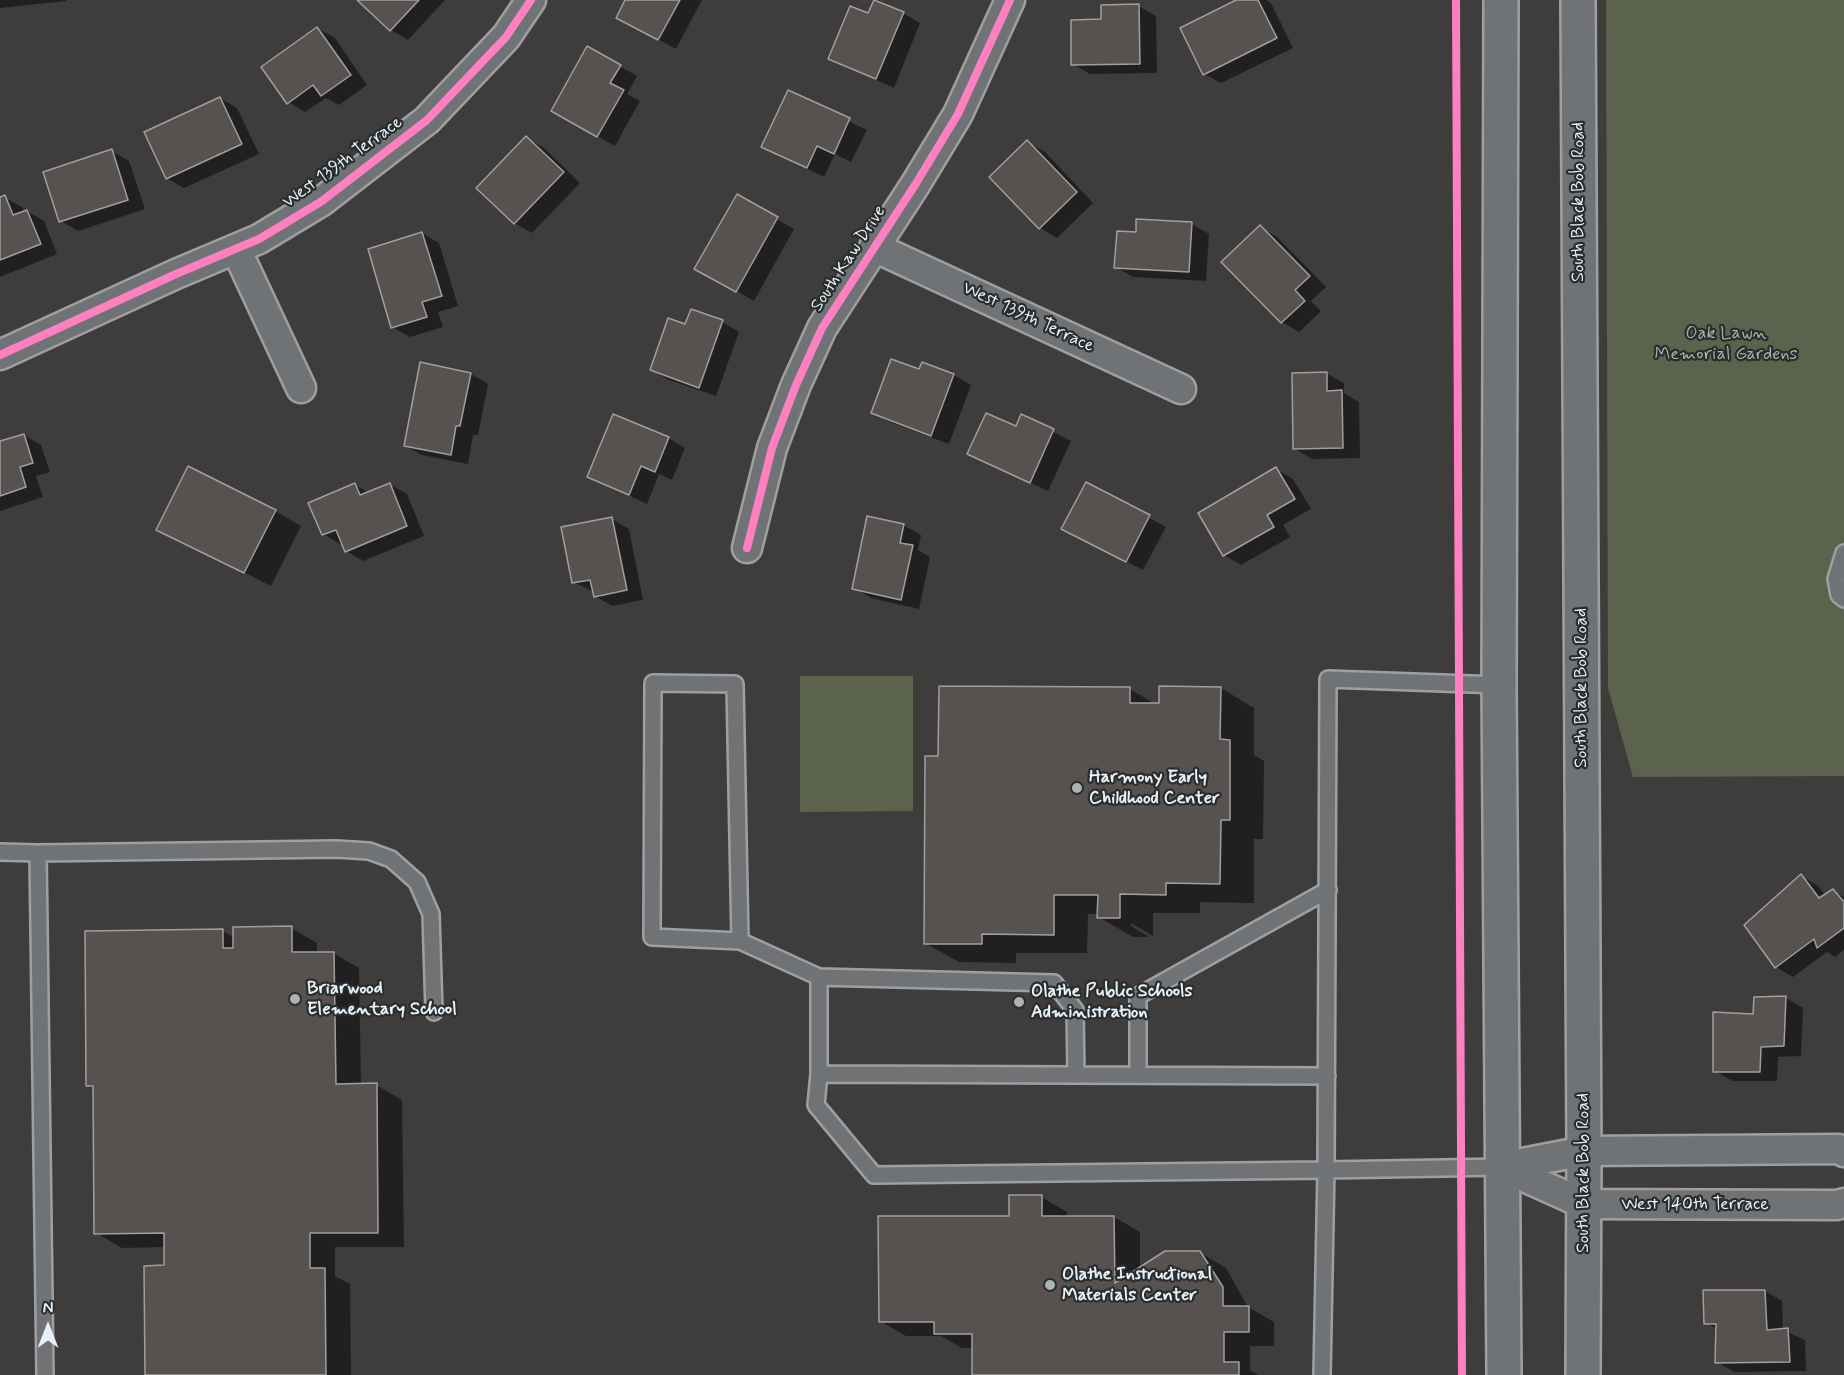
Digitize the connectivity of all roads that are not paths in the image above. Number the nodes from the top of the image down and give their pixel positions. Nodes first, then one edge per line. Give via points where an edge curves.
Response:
1 (531, 0) edge
2 (1010, 0) edge
3 (1501, 0) edge
4 (1578, 0) edge
5 (874, 247) junction
6 (236, 249) junction
7 (0, 355) edge
8 (301, 388) dead end
9 (1181, 389) dead end
10 (747, 548) dead end
11 (1844, 553) edge
12 (1844, 599) edge
13 (1499, 685) junction
14 (0, 852) edge
15 (38, 853) junction
16 (1328, 890) junction
17 (740, 941) junction
18 (819, 977) junction
19 (434, 1012) dead end
20 (819, 1074) junction
21 (1076, 1075) junction
22 (1138, 1075) junction
23 (1327, 1076) junction
24 (1584, 1151) junction
25 (1844, 1152) edge
26 (1502, 1167) junction
27 (1326, 1170) junction
28 (1584, 1203) junction
29 (1844, 1203) edge
30 (45, 1375) edge
31 (1322, 1375) edge
32 (1503, 1375) edge
33 (1583, 1375) edge

1 - 6 street, West 139th Terrace via 506,37 428,120 322,201
2 - 5 street, South Kaw Drive via 957,114
3 - 13 main road
4 - 24 main road, South Black Bob Road
5 - 9 street, West 139th Terrace
5 - 10 street, South Kaw Drive via 822,328 796,385 772,448
6 - 7 street, West 139th Terrace
6 - 8 street
11 - 12 lane via 1836,579 1839,595
13 - 16 lane via 1328,679
13 - 26 main road
14 - 15 lane
15 - 19 lane via 336,849 369,851 391,859 417,882 431,914
15 - 30 lane
16 - 22 lane via 1138,996
16 - 23 lane
17 - 17 lane via 735,684 653,683 652,937
17 - 18 lane
18 - 20 lane
18 - 21 lane via 1054,983 1075,1010
20 - 21 lane
20 - 27 lane via 816,1106 874,1174
21 - 22 lane
22 - 23 lane
23 - 27 lane
24 - 25 street
24 - 26 street
24 - 28 main road, South Black Bob Road
26 - 27 lane
26 - 28 street, West 140th Terrace
26 - 32 main road
27 - 31 lane
28 - 29 street, West 140th Terrace
28 - 33 main road, South Black Bob Road

